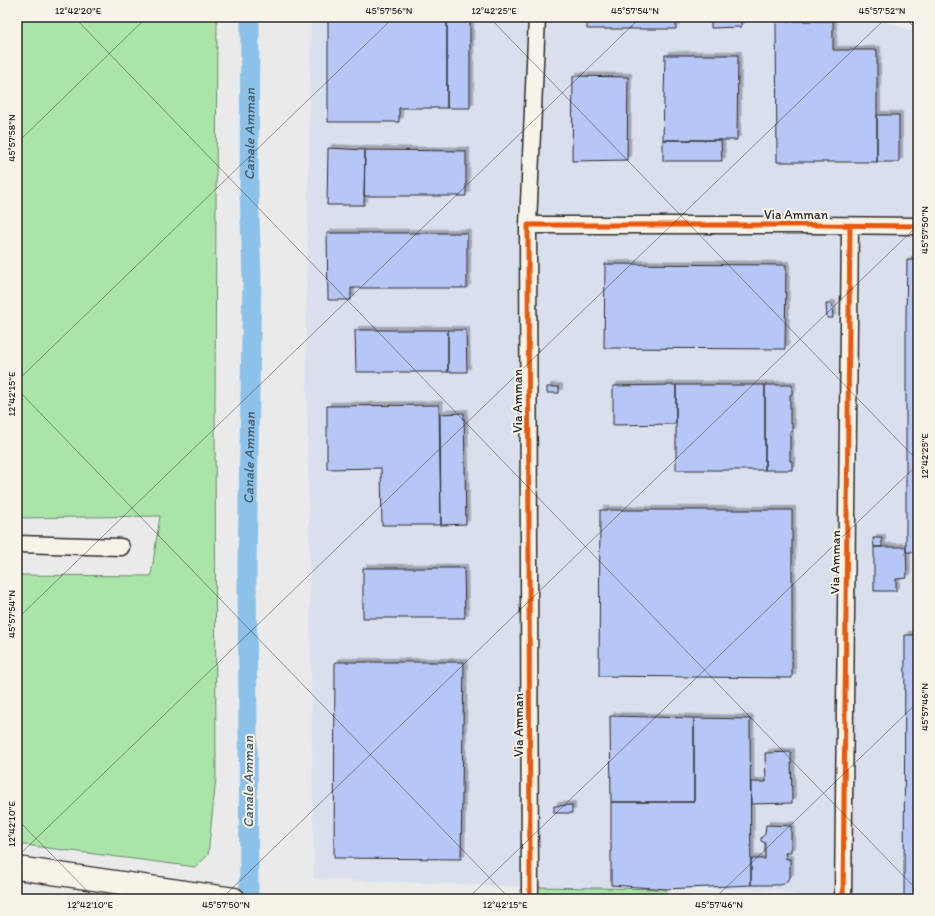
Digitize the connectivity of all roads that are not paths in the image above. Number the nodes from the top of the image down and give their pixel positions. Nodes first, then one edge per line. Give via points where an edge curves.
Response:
1 (537, 17) edge
2 (528, 225) junction
3 (850, 226) junction
4 (918, 226) edge
5 (17, 544) edge
6 (121, 547) dead end
7 (17, 868) edge
8 (232, 899) edge
9 (530, 899) edge
10 (843, 899) edge

1 - 2 street, Via Amman
2 - 3 street, Via Amman
2 - 9 street, Via Amman
3 - 4 street, Via Amman
3 - 10 street, Via Amman
5 - 6 street
7 - 8 street

